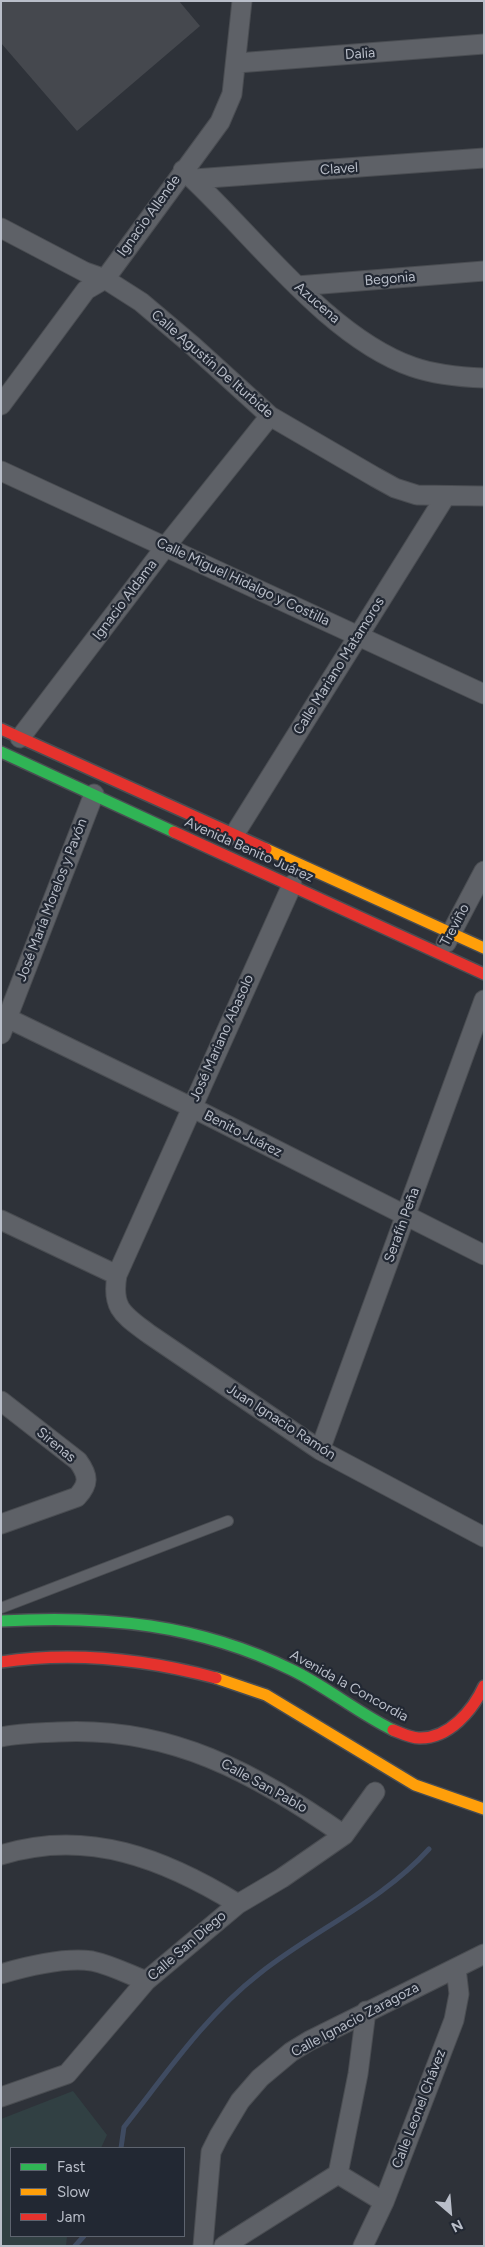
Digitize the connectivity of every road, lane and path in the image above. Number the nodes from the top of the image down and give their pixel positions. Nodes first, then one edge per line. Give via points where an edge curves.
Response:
1 (242, 1) edge
2 (484, 44) edge
3 (237, 63) junction
4 (484, 158) edge
5 (188, 174) junction
6 (1, 228) edge
7 (484, 271) edge
8 (105, 279) junction
9 (297, 286) junction
10 (484, 378) edge
11 (1, 406) edge
12 (270, 416) junction
13 (1, 471) edge
14 (484, 496) edge
15 (445, 497) junction
16 (166, 546) junction
17 (357, 635) junction
18 (484, 694) edge
19 (1, 730) edge
20 (20, 738) junction
21 (1, 752) edge
22 (94, 794) junction
23 (234, 835) junction
24 (484, 871) edge
25 (292, 885) junction
26 (451, 932) junction
27 (484, 948) edge
28 (440, 953) junction
29 (484, 974) edge
30 (484, 1000) edge
31 (3, 1022) edge
32 (191, 1107) junction
33 (406, 1217) junction
34 (1, 1220) edge
35 (484, 1255) edge
36 (117, 1274) junction
37 (1, 1402) edge
38 (320, 1450) junction
39 (228, 1521) dead end
40 (1, 1524) edge
41 (484, 1537) edge
42 (1, 1608) edge
43 (1, 1621) edge
44 (1, 1662) edge
45 (484, 1686) edge
46 (1, 1738) edge
47 (376, 1792) dead end
48 (484, 1809) edge
49 (344, 1835) junction
50 (1, 1855) edge
51 (238, 1904) junction
52 (484, 1954) edge
53 (456, 1968) junction
54 (1, 1974) edge
55 (146, 1982) junction
56 (366, 2011) junction
57 (1, 2097) edge
58 (338, 2174) junction
59 (384, 2202) junction
60 (202, 2246) edge
61 (224, 2246) edge
62 (363, 2246) edge

1 - 3 street, Ignacio Allende
2 - 3 street, Dalia
3 - 5 street, Ignacio Allende via 232,94 224,114
4 - 5 street, Clavel
5 - 8 street, Ignacio Allende
5 - 9 street, Azucena
6 - 8 street, Calle Agustín De Iturbide via 85,272
7 - 9 street, Begonia
8 - 11 street, Ignacio Allende via 86,290
8 - 12 street, Calle Agustín De Iturbide via 148,309
9 - 10 street, Azucena via 366,344 411,367 448,377
12 - 15 street, Calle Agustín De Iturbide via 395,488 417,495
12 - 16 street, Ignacio Aldama
13 - 16 street, Calle Miguel Hidalgo y Costilla
14 - 15 street, Calle Agustín De Iturbide
15 - 17 street, Calle Mariano Matamoros
16 - 17 street, Calle Miguel Hidalgo y Costilla
16 - 20 street, Ignacio Aldama
17 - 18 street, Calle Miguel Hidalgo y Costilla
17 - 23 street, Calle Mariano Matamoros
19 - 20 main road, Avenida Benito Juárez
20 - 23 main road, Avenida Benito Juárez
21 - 22 main road, Avenida Benito Juárez
22 - 25 main road, Avenida Benito Juárez
22 - 31 street, José María Morelos y Pavón
23 - 26 main road, Avenida Benito Juárez
24 - 26 street, Treviño
25 - 28 main road, Avenida Benito Juárez
25 - 32 street, José Mariano Abasolo
26 - 27 main road, Avenida Benito Juárez
26 - 28 street, Treviño
28 - 29 main road, Avenida Benito Juárez
30 - 33 street, Serafín Peña
31 - 32 street, Benito Juárez
32 - 33 street, Benito Juárez
32 - 36 street, José Mariano Abasolo
33 - 35 street, Benito Juárez
33 - 38 street, Serafín Peña
34 - 36 street
36 - 38 street, Juan Ignacio Ramón via 114,1292 125,1316
37 - 40 street, Sirenas via 78,1462 88,1479 77,1497
38 - 41 street, Juan Ignacio Ramón
39 - 42 lane
43 - 45 main road, Avenida la Concordia via 50,1617 103,1618 165,1626 231,1643 294,1670 392,1730 418,1742 466,1716
44 - 48 main road via 75,1654 148,1662 213,1677 263,1694 439,1794
46 - 49 street, Calle San Pablo via 16,1734 84,1730 144,1737 186,1748 232,1766 279,1792
47 - 49 street, Calle San Diego
49 - 51 street, Calle San Diego
50 - 51 street via 67,1844 115,1850 158,1862 200,1881
51 - 55 street, Calle San Diego
52 - 53 street, Calle Ignacio Zaragoza
53 - 56 street, Calle Ignacio Zaragoza
53 - 59 street, Calle Leonel Chávez via 459,1994 454,2020
54 - 55 street via 65,1961 90,1961
55 - 57 street, Calle San Diego via 67,2074
56 - 58 street via 358,2074
56 - 60 street, Calle Ignacio Zaragoza via 291,2052 260,2078 240,2102 211,2152
58 - 59 street
58 - 61 street
59 - 62 street, Calle Leonel Chávez

